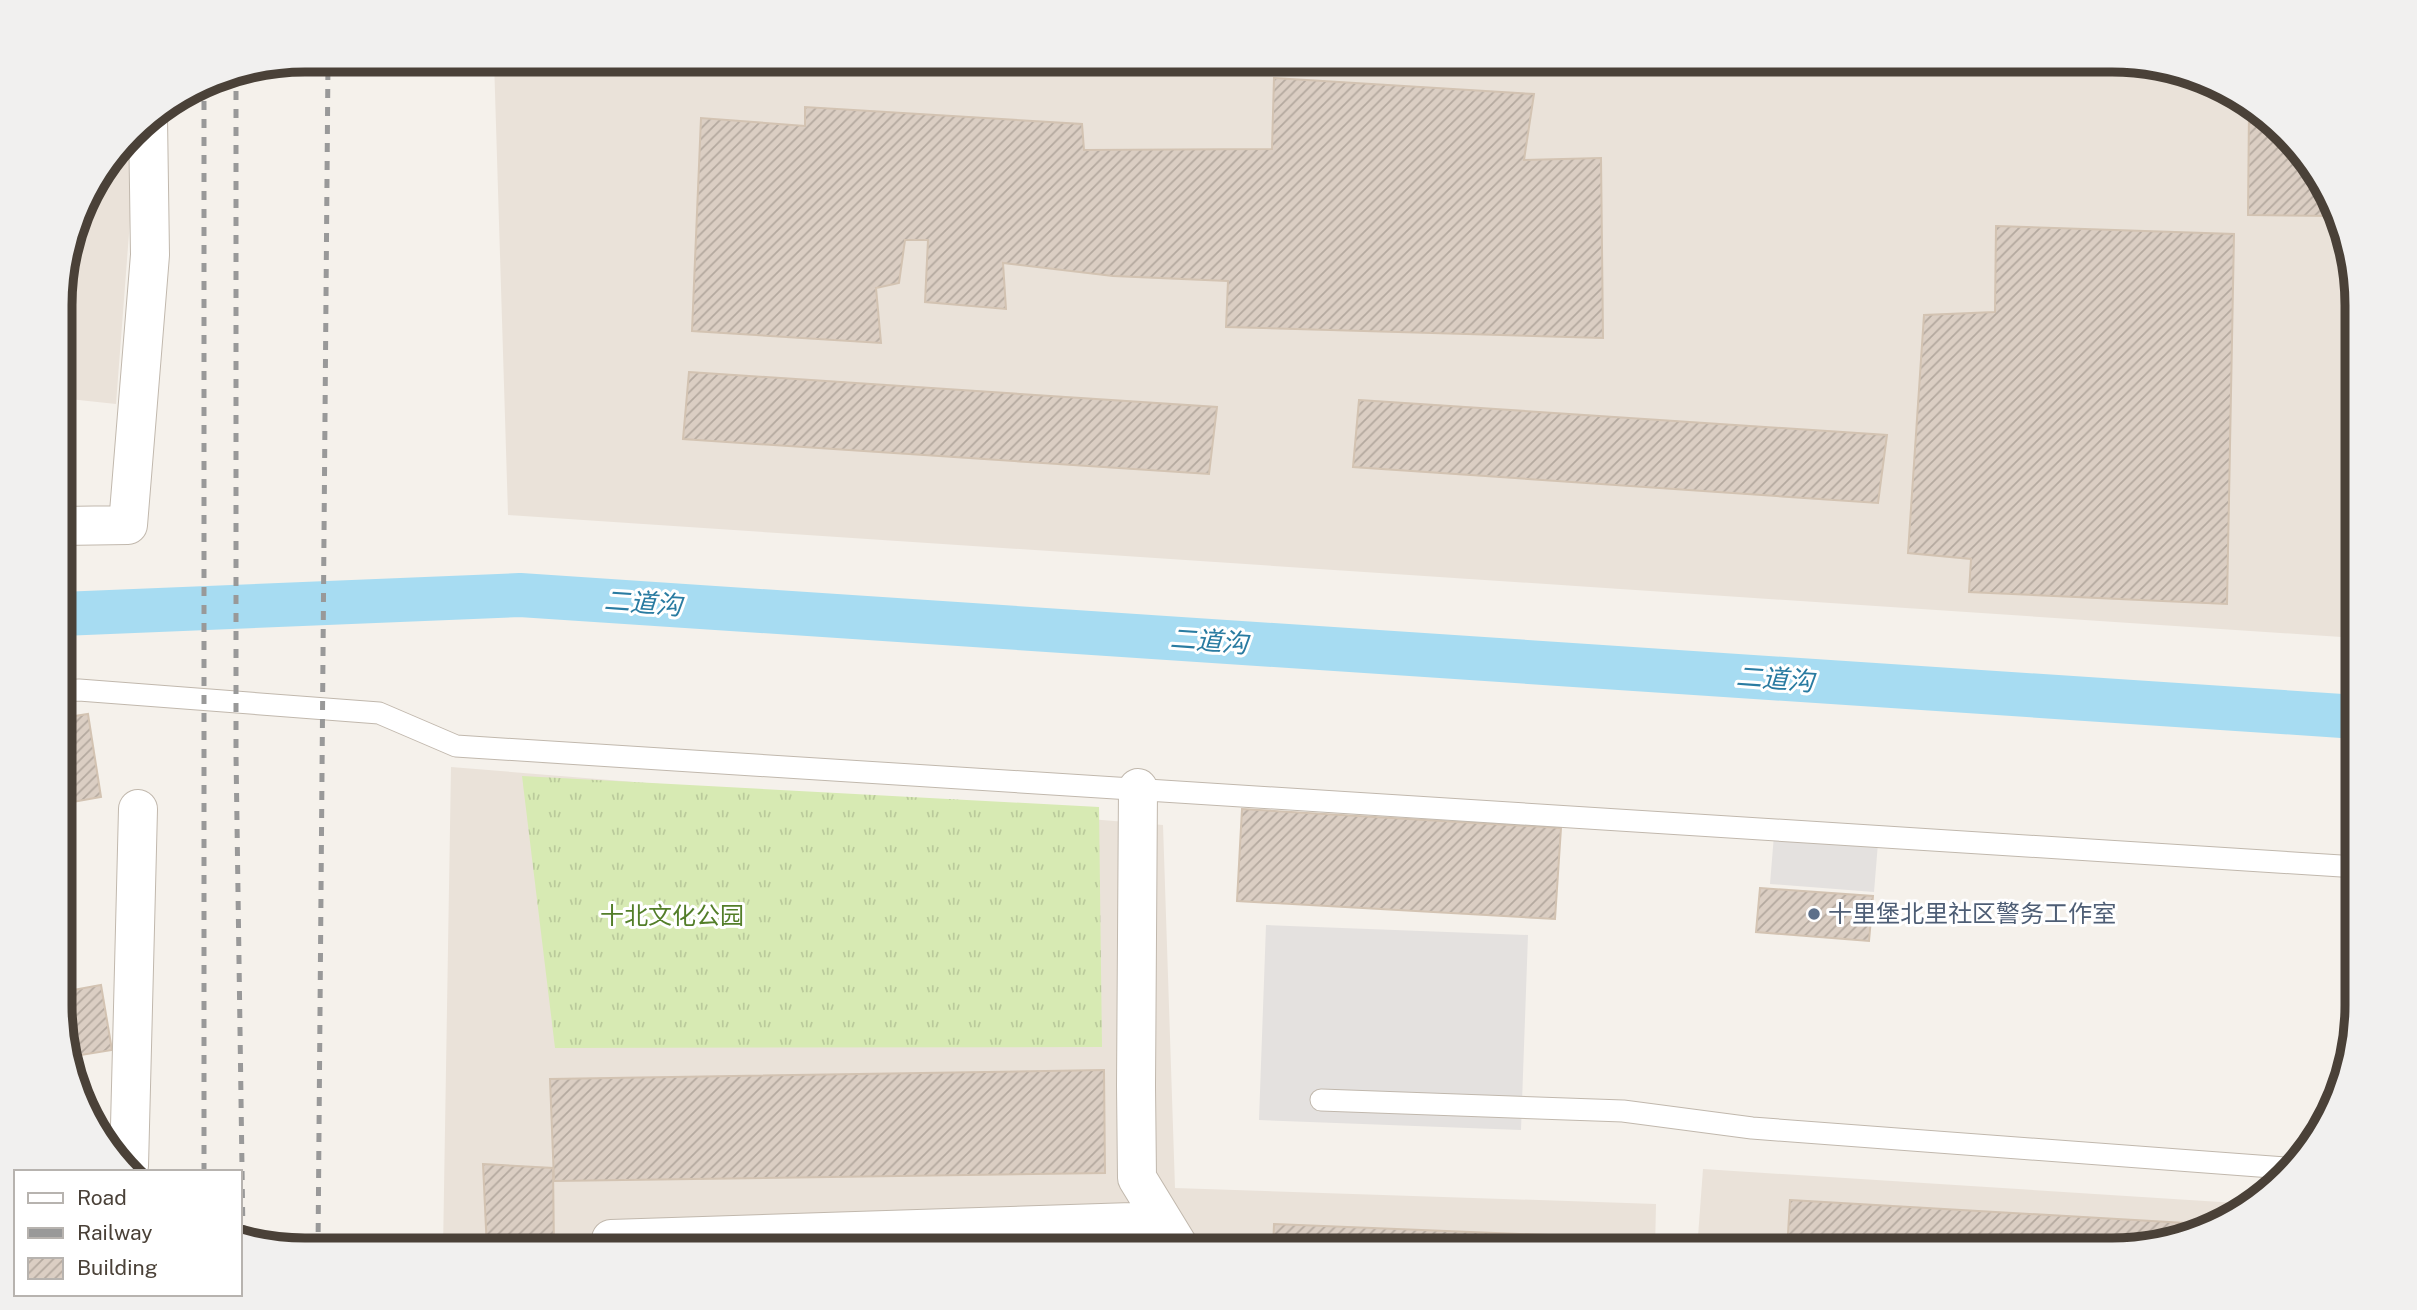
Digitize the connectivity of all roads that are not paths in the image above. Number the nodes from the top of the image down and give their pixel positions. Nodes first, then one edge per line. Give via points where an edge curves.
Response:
1 (148, 133) edge
2 (72, 526) edge
3 (72, 690) edge
4 (1138, 788) junction
5 (138, 809) dead end
6 (2345, 866) edge
7 (1321, 1100) dead end
8 (129, 1158) edge
9 (2278, 1168) edge
10 (1172, 1236) edge
11 (611, 1238) dead end

1 - 2 street via 150,255 128,525
3 - 4 lane via 379,713 456,746
4 - 6 lane
4 - 10 street via 1137,1178
5 - 8 street
7 - 9 lane via 1623,1111 1752,1128
10 - 11 street

